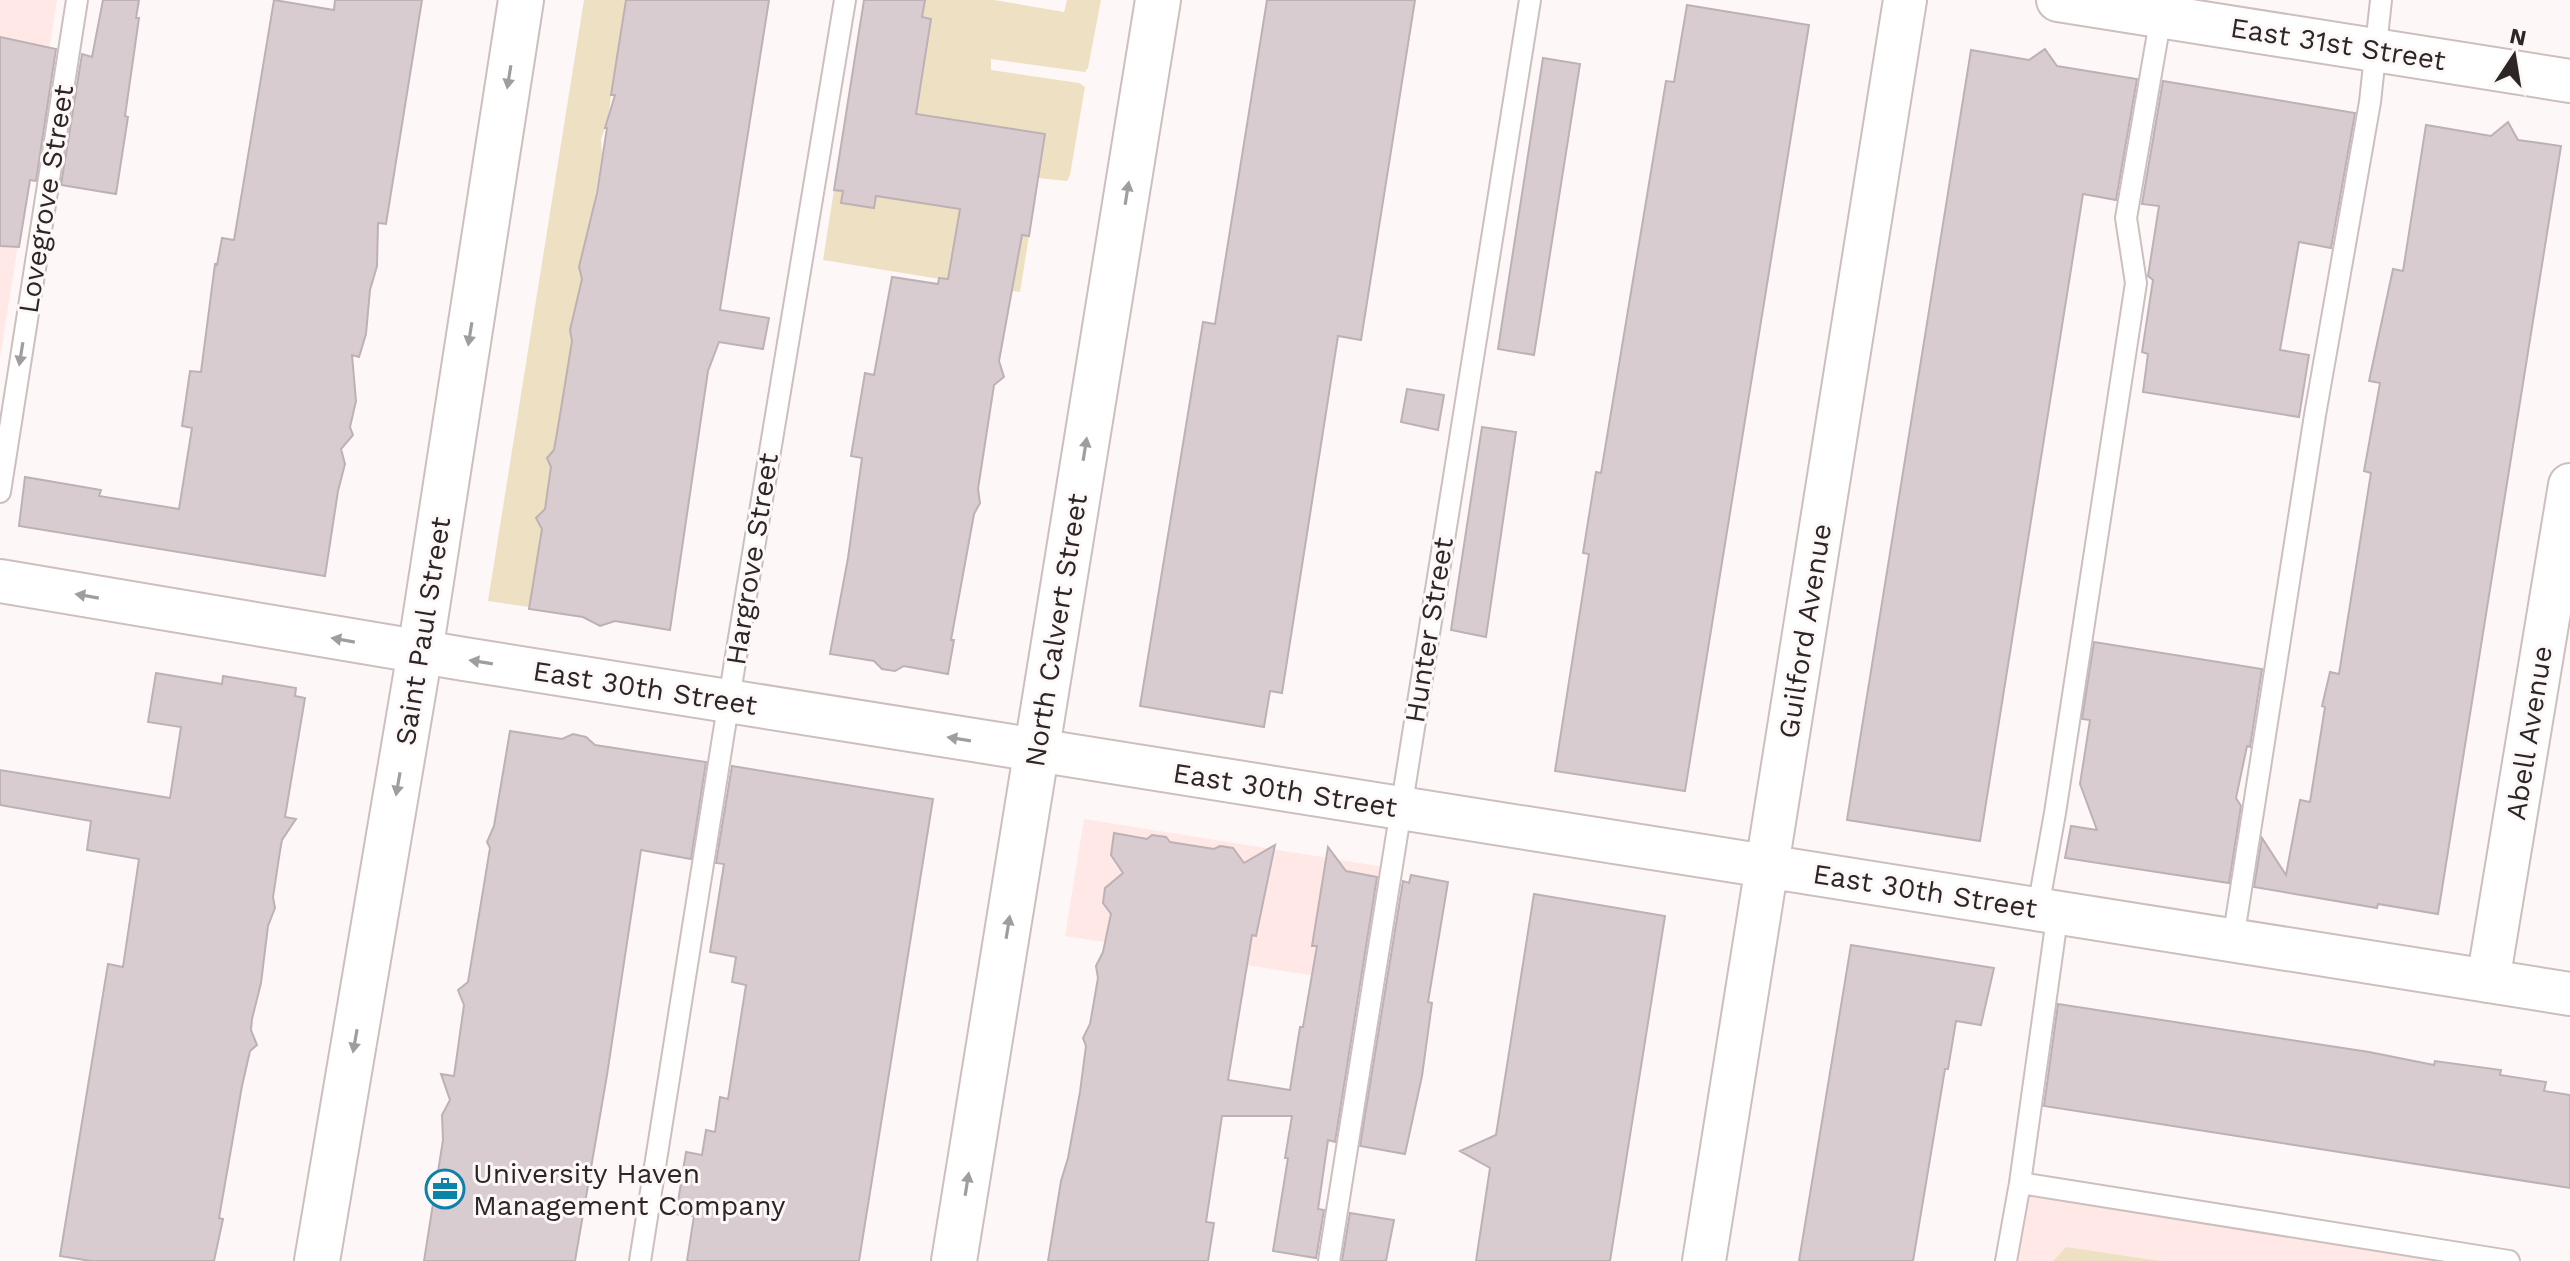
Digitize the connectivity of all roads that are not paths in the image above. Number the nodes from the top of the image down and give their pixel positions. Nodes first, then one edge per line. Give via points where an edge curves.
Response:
1 (77, 0) edge
2 (521, 0) edge
3 (845, 0) edge
4 (1158, 0) edge
5 (1530, 0) edge
6 (1905, 0) edge
7 (2058, 0) edge
8 (2381, 0) edge
9 (2177, 12) edge
10 (2375, 50) junction
11 (2570, 81) edge
12 (2570, 485) edge
13 (0, 492) edge
14 (0, 581) edge
15 (420, 652) junction
16 (728, 701) junction
17 (1036, 751) junction
18 (1400, 809) junction
19 (1767, 867) junction
20 (2048, 910) junction
21 (2233, 940) junction
22 (2488, 981) junction
23 (2570, 994) edge
24 (2020, 1183) junction
25 (317, 1261) edge
26 (640, 1261) edge
27 (954, 1261) edge
28 (1329, 1261) edge
29 (1704, 1261) edge
30 (2006, 1261) edge
31 (2509, 1261) edge

1 -> 13 lane, Lovegrove Street
2 -> 15 main road, Saint Paul Street
3 - 16 lane, Hargrove Street
17 -> 4 main road, North Calvert Street
5 - 18 lane, Hunter Street
6 - 19 street, Guilford Avenue
7 - 9 street, East 31st Street
8 - 10 lane
9 - 10 street, East 31st Street
9 - 20 lane via 2126,218 2136,283 2058,798
10 - 11 street, East 31st Street
10 - 21 lane
12 - 22 street, Abell Avenue
15 -> 14 street, East 30th Street
16 -> 15 street, East 30th Street
15 -> 25 main road, Saint Paul Street
17 -> 16 street, East 30th Street
16 - 26 lane, Hargrove Street
17 - 18 street, East 30th Street
27 -> 17 main road, North Calvert Street
18 - 19 street, East 30th Street
18 - 28 lane, Hunter Street
19 - 20 street, East 30th Street
19 - 29 street, Guilford Avenue
20 - 21 street, East 30th Street
20 - 24 lane
21 - 22 street, East 30th Street
22 - 23 street, East 30th Street
24 - 30 lane
24 - 31 lane

